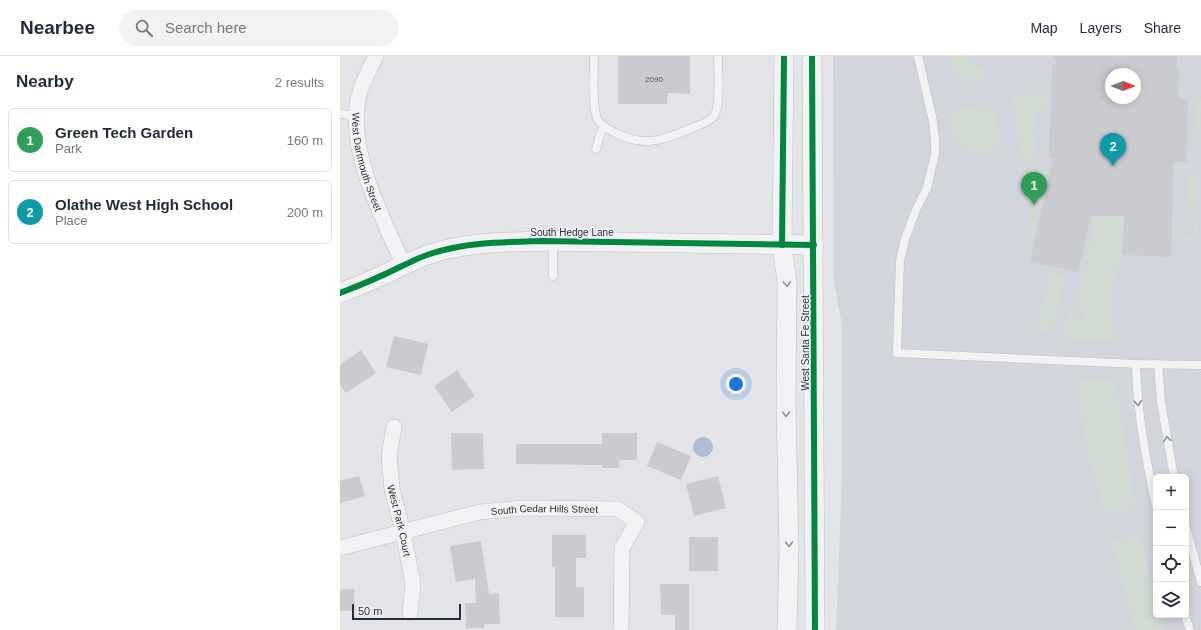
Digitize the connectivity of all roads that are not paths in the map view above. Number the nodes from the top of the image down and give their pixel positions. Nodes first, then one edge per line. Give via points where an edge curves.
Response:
1 (376, 56) edge
2 (594, 56) edge
3 (718, 56) edge
4 (784, 56) edge
5 (812, 56) edge
6 (918, 56) edge
7 (340, 114) edge
8 (356, 116) junction
9 (605, 126) junction
10 (596, 149) dead end
11 (553, 242) junction
12 (814, 244) junction
13 (782, 245) junction
14 (404, 266) junction
15 (553, 276) dead end
16 (340, 293) edge
17 (1136, 364) junction
18 (1158, 364) junction
19 (1201, 366) edge
20 (394, 427) dead end
21 (1173, 474) edge
22 (1153, 493) edge
23 (403, 532) junction
24 (1189, 539) edge
25 (340, 548) edge
26 (1201, 582) edge
27 (410, 613) dead end
28 (1186, 618) edge
29 (621, 630) edge
30 (788, 630) edge
31 (816, 630) edge
32 (1190, 630) edge

1 - 8 street, West Dartmouth Street via 359,95
2 - 9 lane via 595,112 599,122
3 - 9 lane via 717,108 714,116 707,122 659,141 640,142 611,132
4 - 13 street, West Santa Fe Street
5 - 12 street, West Santa Fe Street
6 - 17 lane via 933,121 935,154 927,188 905,239 900,260 897,353
7 - 8 lane
8 - 14 street, West Dartmouth Street via 356,135 369,183
9 - 10 lane
11 - 13 street, South Hedge Lane
11 - 14 street, South Hedge Lane via 473,245 429,254
11 - 15 lane
12 - 13 street, South Hedge Lane
12 - 31 street, West Santa Fe Street
13 -> 30 street, West Santa Fe Street via 787,282
14 - 16 street, South Hedge Lane
17 - 18 lane
17 -> 22 lane via 1139,415
18 - 19 lane
21 -> 18 lane via 1162,410
20 - 23 street, West Park Court via 389,456 392,489
23 - 25 street, South Cedar Hills Street
23 - 27 street, West Park Court via 413,583
23 - 29 street, South Cedar Hills Street via 488,512 524,508 618,509 638,522 622,548
24 - 26 lane
28 - 32 lane

